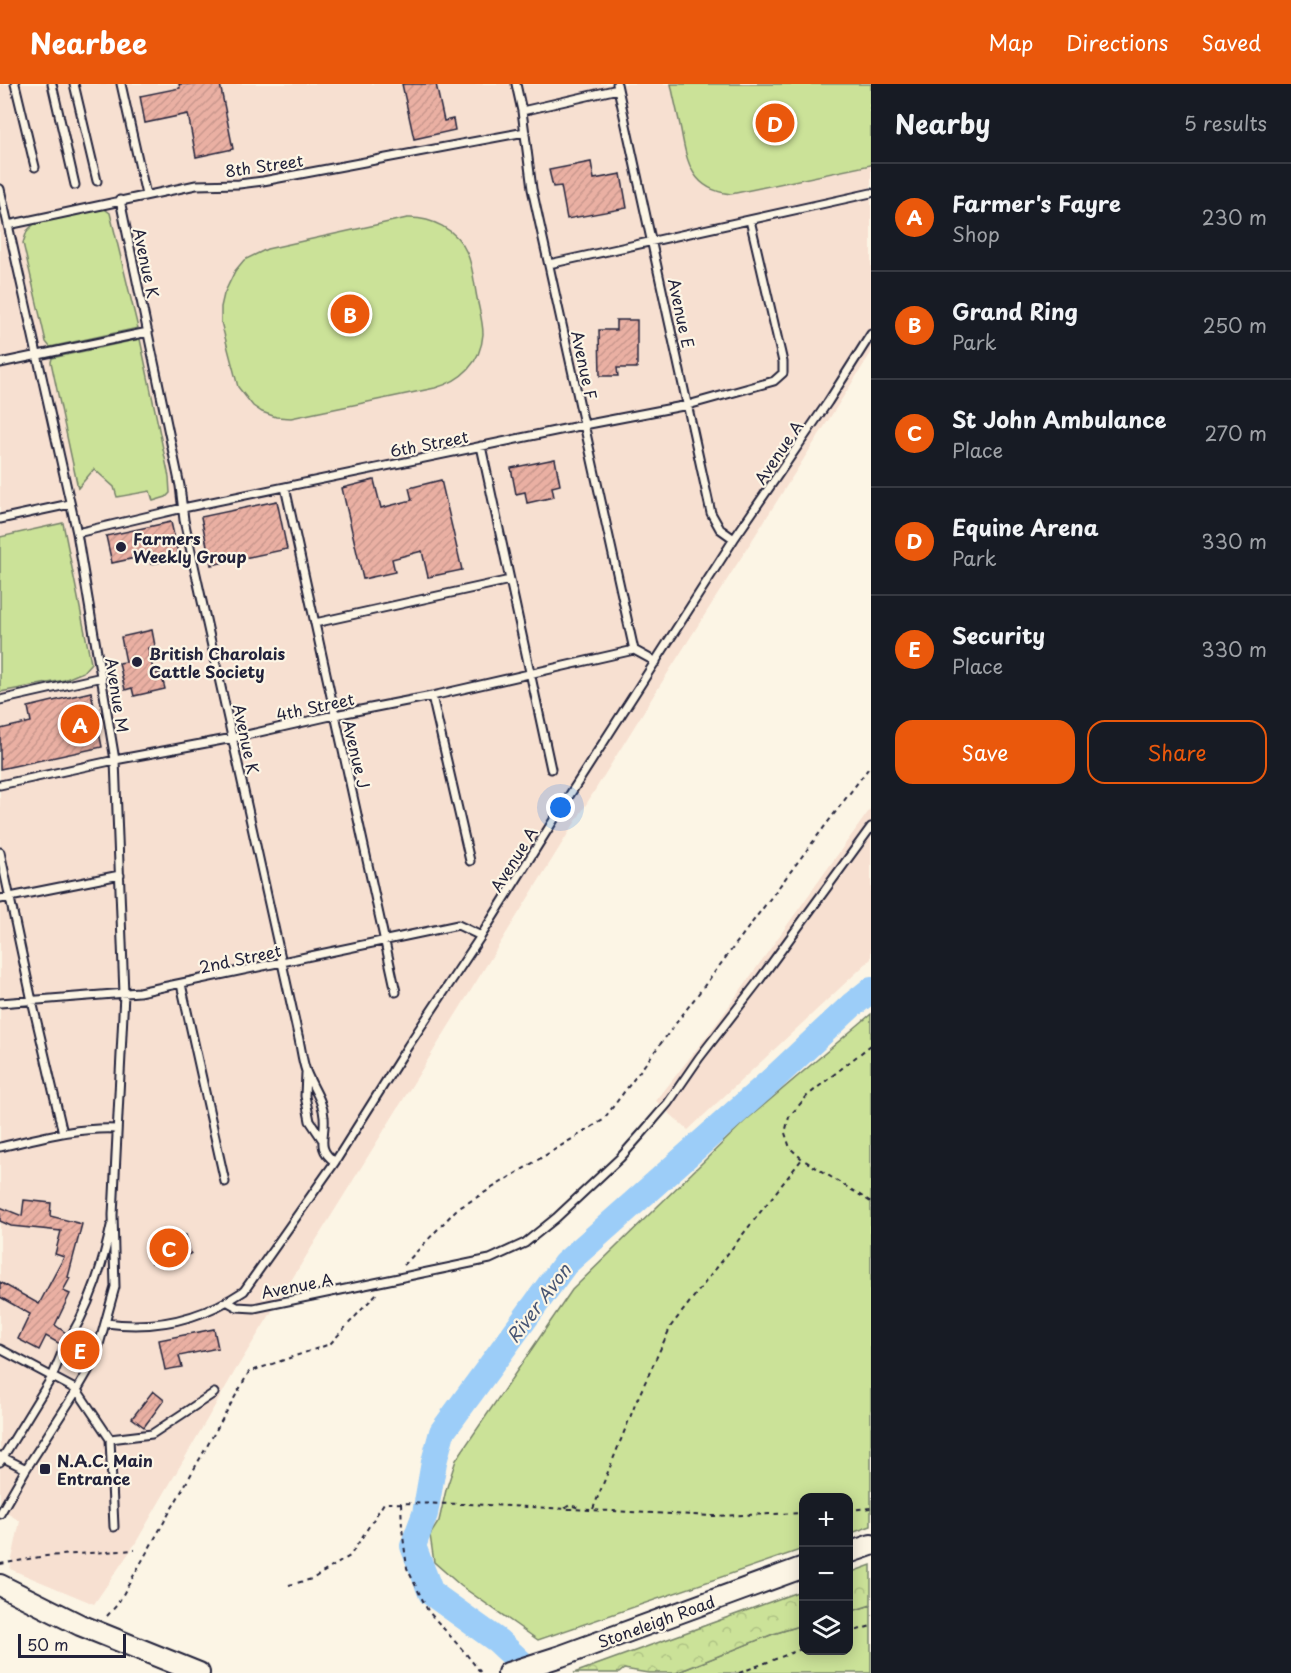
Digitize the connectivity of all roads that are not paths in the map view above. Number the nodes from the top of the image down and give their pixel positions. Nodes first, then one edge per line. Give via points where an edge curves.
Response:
1 (15, 84) edge
2 (52, 84) edge
3 (74, 84) edge
4 (121, 84) edge
5 (516, 84) edge
6 (618, 86) edge
7 (522, 111) junction
8 (525, 132) junction
9 (35, 167) dead end
10 (97, 181) dead end
11 (75, 185) dead end
12 (0, 189) edge
13 (871, 193) edge
14 (146, 195) junction
15 (120, 200) junction
16 (750, 220) junction
17 (8, 225) junction
18 (653, 242) junction
19 (549, 264) junction
20 (148, 332) junction
21 (871, 334) edge
22 (37, 356) junction
23 (0, 363) edge
24 (688, 405) junction
25 (584, 425) junction
26 (481, 446) junction
27 (285, 488) junction
28 (70, 504) junction
29 (183, 508) junction
30 (0, 519) edge
31 (77, 533) junction
32 (734, 540) junction
33 (510, 580) junction
34 (315, 623) junction
35 (634, 650) junction
36 (656, 662) junction
37 (530, 674) junction
38 (102, 676) junction
39 (432, 696) junction
40 (0, 700) edge
41 (335, 715) junction
42 (233, 738) junction
43 (115, 760) junction
44 (551, 769) dead end
45 (0, 784) edge
46 (871, 827) edge
47 (0, 852) edge
48 (470, 861) dead end
49 (120, 875) junction
50 (9, 897) junction
51 (0, 899) edge
52 (481, 936) junction
53 (385, 941) junction
54 (282, 963) junction
55 (181, 984) junction
56 (396, 992) dead end
57 (124, 994) junction
58 (32, 1001) junction
59 (0, 1003) edge
60 (306, 1071) junction
61 (117, 1128) junction
62 (63, 1133) junction
63 (322, 1139) junction
64 (0, 1147) edge
65 (335, 1162) junction
66 (225, 1182) dead end
67 (113, 1215) junction
68 (228, 1302) junction
69 (106, 1323) junction
70 (71, 1336) dead end
71 (64, 1348) dead end
72 (0, 1349) edge
73 (52, 1377) junction
74 (77, 1390) junction
75 (214, 1393) dead end
76 (110, 1439) junction
77 (1, 1458) edge
78 (26, 1469) junction
79 (0, 1514) edge
80 (114, 1527) dead end
81 (871, 1545) edge
82 (853, 1551) edge
83 (799, 1569) edge
84 (0, 1585) edge
85 (199, 1673) edge
86 (508, 1673) edge

1 - 9 lane
2 - 11 lane
3 - 10 lane
4 - 14 lane
5 - 7 lane, Avenue F
6 - 7 lane
6 - 18 lane, Avenue E
7 - 8 lane, Avenue F
8 - 14 lane, 8th Street via 263,181 196,185
8 - 19 lane, Avenue F via 532,189
12 - 17 lane, Avenue M
13 - 16 lane
14 - 15 lane, 8th Street
15 - 17 lane, 8th Street
15 - 20 lane, Avenue K
16 - 18 lane
16 - 24 lane, 6th Street via 783,373 774,381
17 - 22 lane, Avenue M
18 - 19 lane
18 - 24 lane, Avenue E
19 - 25 lane, Avenue F
20 - 22 lane
20 - 29 lane, Avenue K
21 - 32 lane, Avenue A
22 - 23 lane
22 - 28 lane, Avenue M
24 - 25 lane, 6th Street
24 - 32 lane, Avenue E via 711,513 720,529
25 - 26 lane, 6th Street
25 - 35 lane, Avenue F
26 - 27 lane, 6th Street
26 - 33 lane
27 - 29 lane, 6th Street
27 - 34 lane, Avenue J
28 - 30 lane
28 - 31 lane, Avenue M
29 - 31 lane, 6th Street
29 - 42 lane, Avenue K
31 - 38 lane, Avenue M
32 - 36 lane, Avenue A
33 - 34 lane
33 - 37 lane
34 - 41 lane, Avenue J
35 - 36 lane
35 - 37 lane, 4th Street
36 - 52 lane, Avenue A
37 - 39 lane, 4th Street
37 - 44 lane
38 - 40 lane
38 - 43 lane, Avenue M
39 - 41 lane, 4th Street
39 - 48 lane
41 - 42 lane, 4th Street
41 - 53 lane, Avenue J
42 - 43 lane, 4th Street
42 - 54 lane, Avenue K
43 - 45 lane, 4th Street
43 - 49 lane, Avenue M
46 - 68 lane, Avenue A via 668,1104 620,1158 525,1243 490,1259 254,1308
47 - 50 lane
49 - 50 lane
49 - 57 lane, Avenue M
50 - 51 lane
50 - 58 lane
52 - 53 lane, 2nd Street via 458,925
52 - 65 lane, Avenue A
53 - 54 lane, 2nd Street
53 - 56 lane, Avenue J
54 - 55 lane, 2nd Street
54 - 60 lane, Avenue K
55 - 57 lane, 2nd Street
55 - 66 lane
57 - 58 lane, 2nd Street
57 - 61 lane, Avenue M
58 - 59 lane, 2nd Street
58 - 62 lane
60 - 63 lane, Avenue K via 324,1118
60 - 63 lane, Avenue K via 310,1121
61 - 62 lane
61 - 67 lane, Avenue M
62 - 64 lane
63 - 65 lane, Avenue K via 324,1150
65 - 68 lane, Avenue A via 244,1290
67 - 69 lane via 115,1287
67 - 70 lane via 105,1255 84,1315
68 - 69 lane, Avenue A via 205,1313 151,1325
69 - 74 lane via 95,1359
71 - 73 lane
72 - 73 lane
73 - 74 lane
73 - 77 lane
74 - 76 lane
74 - 78 lane
75 - 76 lane via 152,1434
76 - 80 lane
77 - 78 lane
78 - 79 lane
81 - 82 main road
83 - 86 main road, Stoneleigh Road
84 - 85 main road via 93,1630

